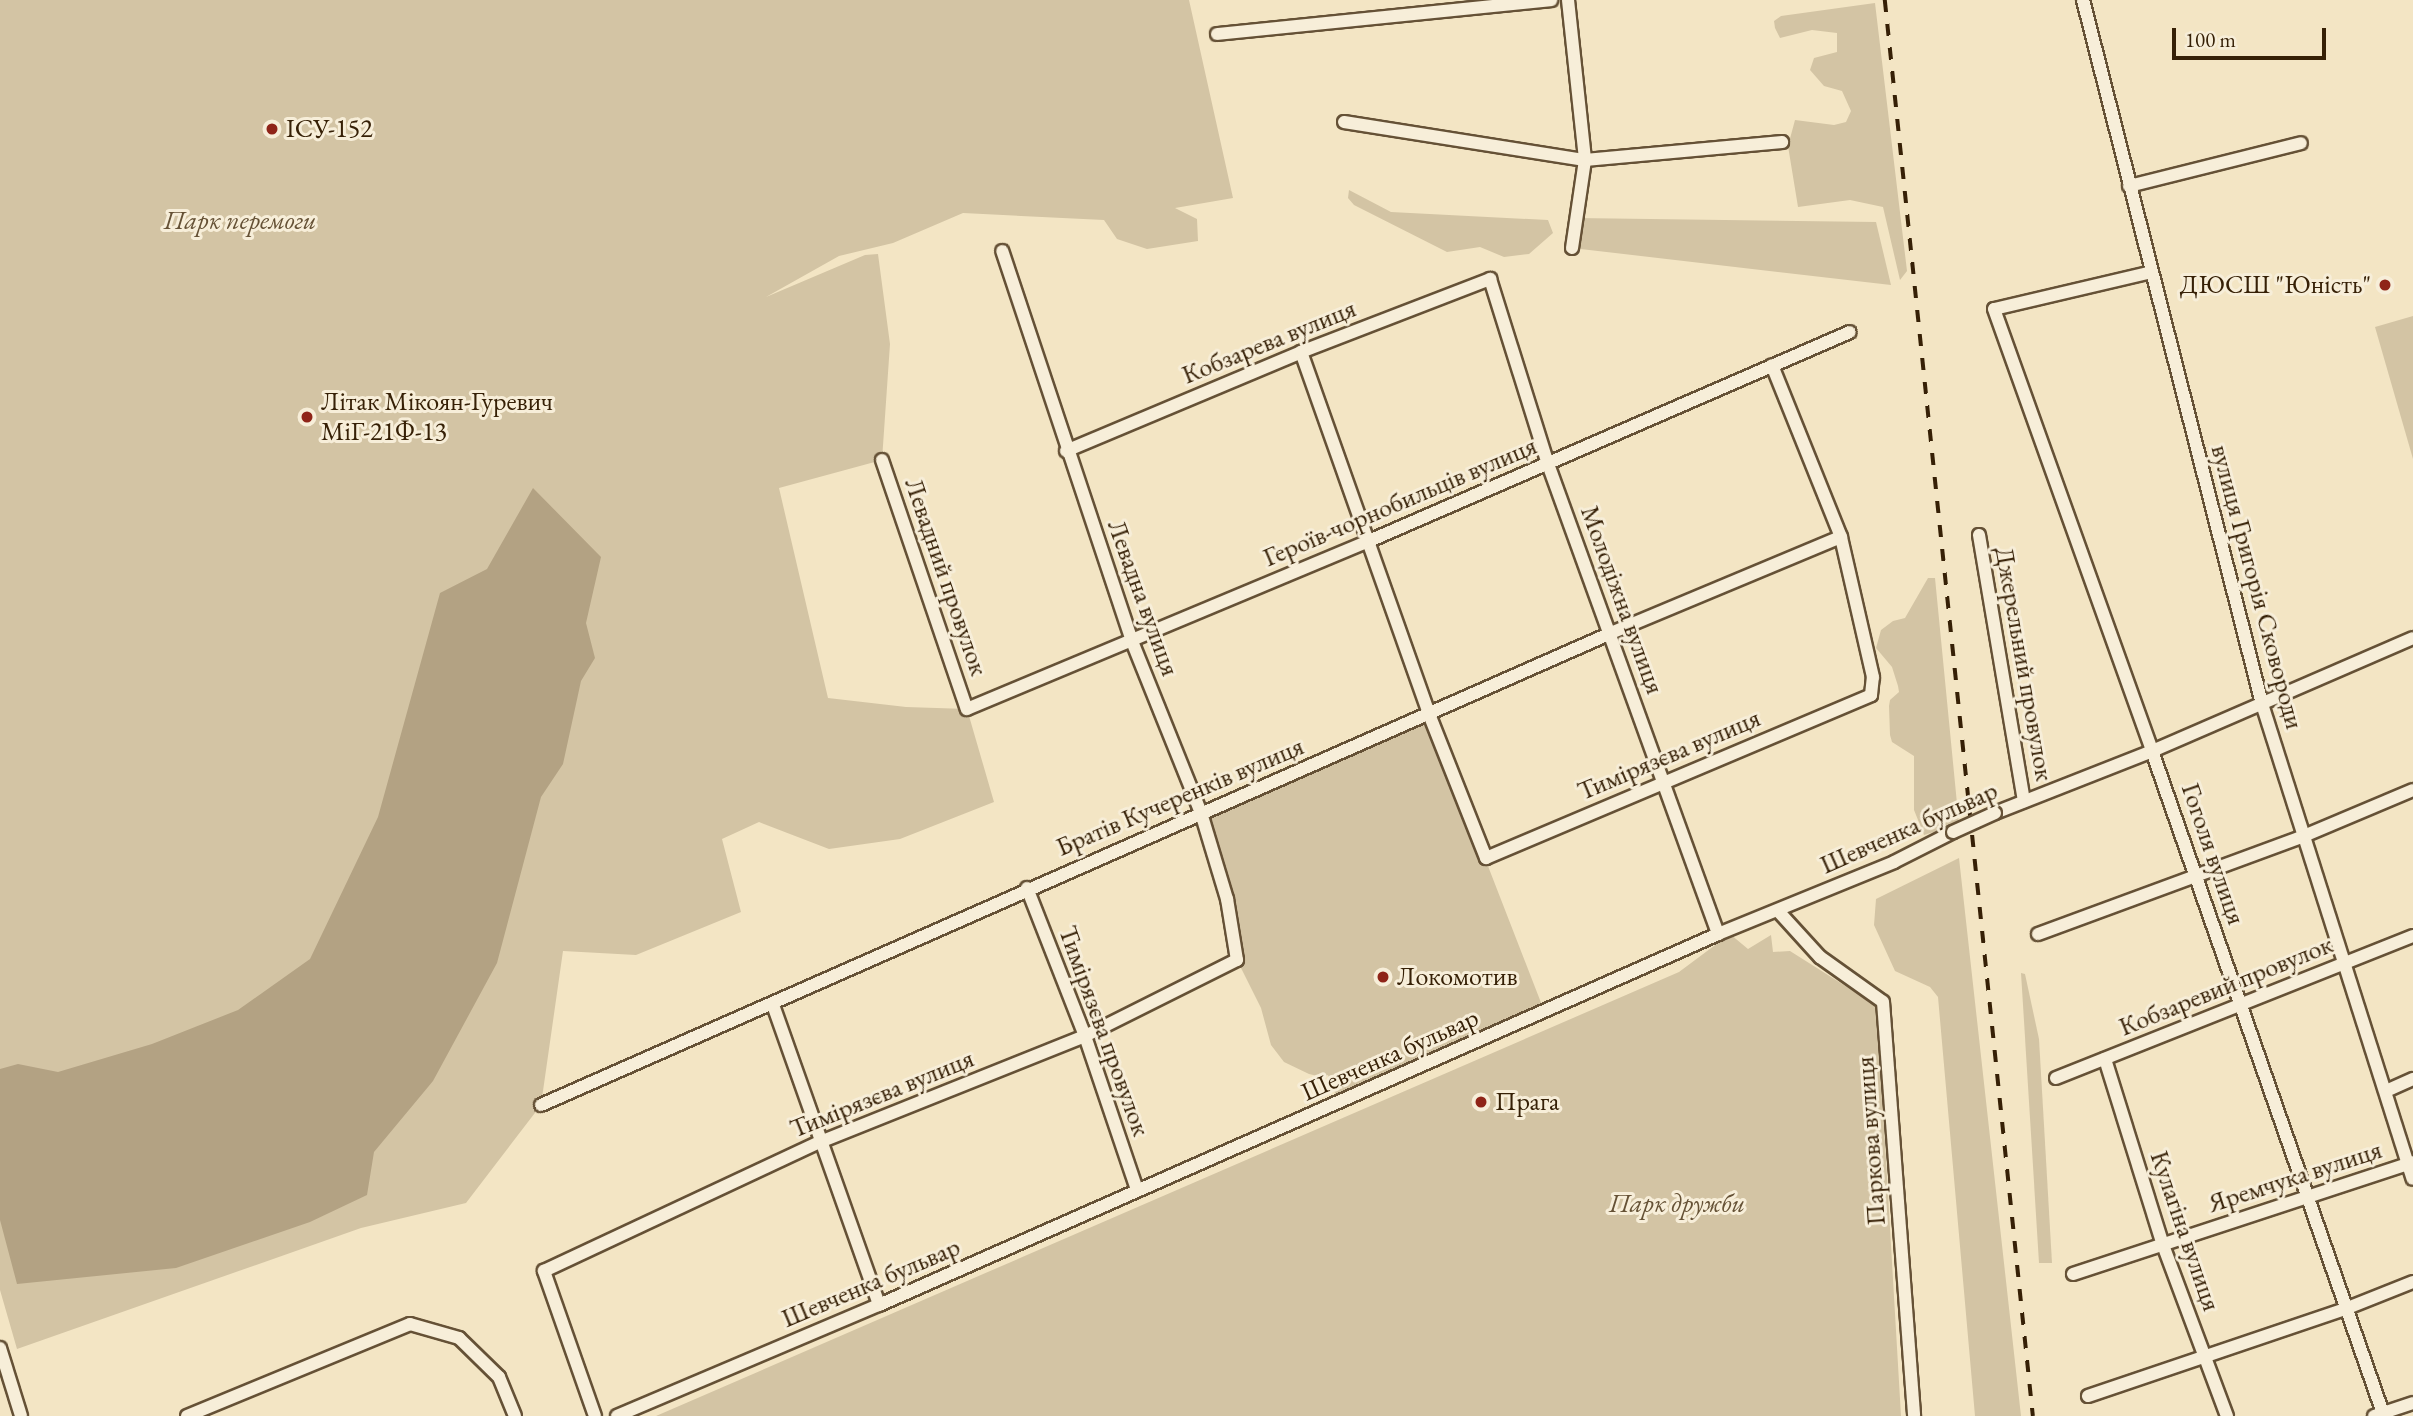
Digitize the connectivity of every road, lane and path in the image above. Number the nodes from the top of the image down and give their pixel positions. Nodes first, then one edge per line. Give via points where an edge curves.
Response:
1 (1551, 0) edge
2 (1568, 0) edge
3 (2083, 0) edge
4 (1217, 34) dead end
5 (1344, 122) dead end
6 (1782, 142) dead end
7 (2301, 143) dead end
8 (1585, 160) junction
9 (2129, 186) junction
10 (1572, 248) dead end
11 (1002, 251) dead end
12 (2152, 272) junction
13 (1490, 279) joint
14 (1850, 332) dead end
15 (1301, 352) junction
16 (1772, 365) junction
17 (1066, 451) junction
18 (882, 460) dead end
19 (1548, 464) junction
20 (1979, 535) dead end
21 (1841, 537) junction
22 (1369, 541) junction
23 (1611, 633) junction
24 (2413, 638) edge
25 (1132, 641) junction
26 (2263, 704) junction
27 (967, 709) joint
28 (1429, 714) junction
29 (2152, 751) junction
30 (1661, 782) junction
31 (2413, 790) edge
32 (2024, 802) junction
33 (1201, 813) junction
34 (2304, 836) junction
35 (2197, 877) junction
36 (1027, 888) junction
37 (1779, 912) junction
38 (1718, 934) junction
39 (2038, 934) dead end
40 (2413, 936) edge
41 (1237, 960) joint
42 (2346, 963) junction
43 (2240, 1003) junction
44 (773, 1005) junction
45 (1085, 1036) junction
46 (2105, 1059) junction
47 (2056, 1078) dead end
48 (2413, 1079) edge
49 (2386, 1091) junction
50 (541, 1105) dead end
51 (820, 1142) junction
52 (2411, 1162) edge
53 (2413, 1179) edge
54 (1138, 1190) junction
55 (2306, 1195) junction
56 (2163, 1245) junction
57 (2073, 1274) dead end
58 (2413, 1282) edge
59 (879, 1305) junction
60 (2345, 1309) junction
61 (0, 1348) edge
62 (2205, 1357) junction
63 (2088, 1396) dead end
64 (2413, 1403) edge
65 (2380, 1415) edge
66 (21, 1416) edge
67 (187, 1416) edge
68 (516, 1416) edge
69 (595, 1416) edge
70 (617, 1416) edge
71 (1914, 1416) edge
72 (2227, 1416) edge

1 - 4 street
2 - 8 street
3 - 9 street, вулиця Григорія Сковороди
5 - 8 street
6 - 8 street
7 - 9 street
8 - 10 street
9 - 12 street, вулиця Григорія Сковороди
11 - 17 street, Левадна вулиця
12 - 26 street, вулиця Григорія Сковороди
12 - 29 street, Гоголя вулиця via 1994,309
13 - 15 street, Кобзарева вулиця
13 - 19 street, Молодіжна вулиця
14 - 16 street, Героїв-чорнобильців вулиця
15 - 17 street, Кобзарева вулиця
15 - 22 street
16 - 19 street, Героїв-чорнобильців вулиця
16 - 21 street
17 - 25 street, Левадна вулиця
18 - 27 street, Левадний провулок
19 - 22 street, Героїв-чорнобильців вулиця
19 - 23 street, Молодіжна вулиця
20 - 32 street, Джерельний провулок
21 - 23 street, Братів Кучеренків вулиця
21 - 30 street, Тимірязєва вулиця via 1874,677 1871,695
22 - 25 street, Героїв-чорнобильців вулиця
22 - 28 street
23 - 28 street, Братів Кучеренків вулиця
23 - 30 street, Молодіжна вулиця
24 - 26 street, Шевченка бульвар
25 - 27 street, Героїв-чорнобильців вулиця
25 - 33 street, Левадна вулиця
26 - 29 street, Шевченка бульвар
26 - 34 street, вулиця Григорія Сковороди
28 - 30 street, Тимірязєва вулиця via 1486,858
28 - 33 street, Братів Кучеренків вулиця
29 - 32 street, Шевченка бульвар
29 - 35 street, Гоголя вулиця
30 - 38 street, Молодіжна вулиця
31 - 34 street
32 - 37 street, Шевченка бульвар, bridge
33 - 36 street, Братів Кучеренків вулиця
33 - 41 street, Левадна вулиця via 1227,899
34 - 35 street
34 - 42 street, вулиця Григорія Сковороди
35 - 39 street
35 - 43 street, Гоголя вулиця
36 - 44 street, Братів Кучеренків вулиця
36 - 45 street, Тимірязєва провулок
37 - 38 street, Шевченка бульвар
37 - 71 street, Паркова вулиця via 1820,957 1883,1002
38 - 54 street, Шевченка бульвар
40 - 42 street, Кобзаревий провулок
41 - 45 street, Тимірязєва вулиця
42 - 43 street, Кобзаревий провулок
42 - 49 street, вулиця Григорія Сковороди
43 - 46 street, Кобзаревий провулок
43 - 55 street, Гоголя вулиця
44 - 50 street, Братів Кучеренків вулиця
44 - 51 street
45 - 51 street, Тимірязєва вулиця
45 - 54 street, Тимірязєва провулок
46 - 47 street, Кобзаревий провулок
46 - 56 street, Кулагіна вулиця
48 - 49 street
49 - 52 street, вулиця Григорія Сковороди
51 - 59 street
51 - 69 street, Тимірязєва вулиця via 544,1272
52 - 53 street, вулиця Григорія Сковороди
52 - 55 street, Яремчука вулиця
54 - 59 street, Шевченка бульвар
55 - 56 street, Яремчука вулиця
55 - 60 street, Гоголя вулиця
56 - 57 street, Яремчука вулиця
56 - 62 street, Кулагіна вулиця
58 - 60 street
59 - 70 street, Шевченка бульвар
60 - 62 street
60 - 65 street, Гоголя вулиця
61 - 66 street
62 - 63 street
62 - 72 street, Кулагіна вулиця
64 - 65 street
67 - 68 street via 410,1324 459,1338 499,1377

